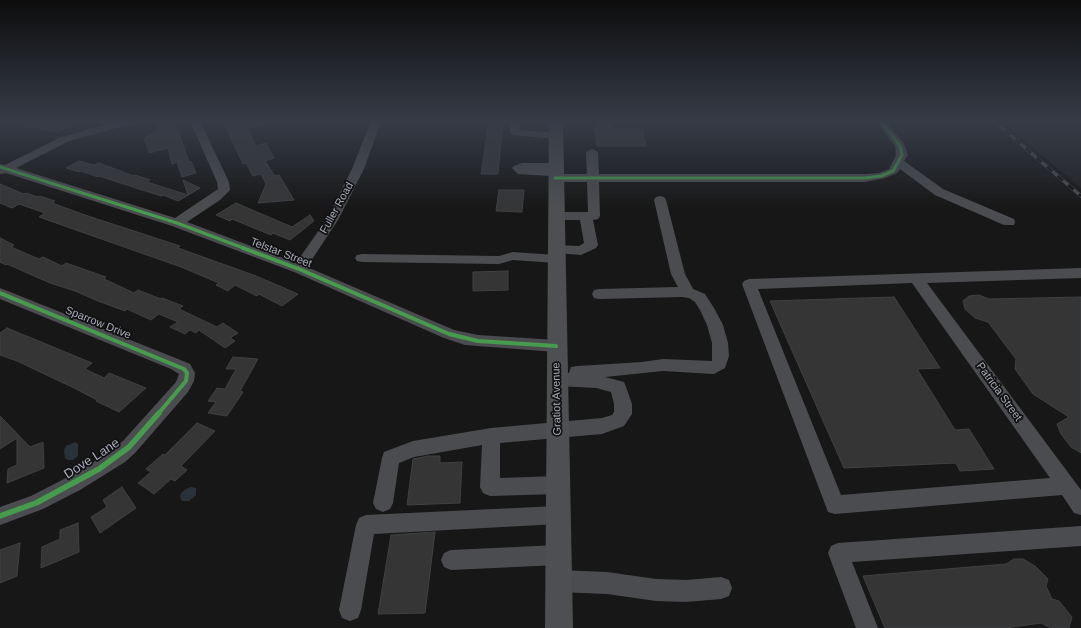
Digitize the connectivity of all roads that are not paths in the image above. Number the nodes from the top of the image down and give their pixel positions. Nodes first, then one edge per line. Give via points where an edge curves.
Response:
1 (42, 150) edge
2 (209, 150) edge
3 (365, 150) edge
4 (555, 150) edge
5 (901, 150) edge
6 (592, 152) dead end
7 (896, 167) junction
8 (2, 169) edge
9 (555, 172) junction
10 (592, 178) junction
11 (660, 200) dead end
12 (556, 216) junction
13 (586, 216) junction
14 (1009, 222) dead end
15 (177, 223) junction
16 (556, 254) junction
17 (362, 258) dead end
18 (300, 269) junction
19 (1081, 272) edge
20 (916, 278) junction
21 (0, 293) edge
22 (688, 293) junction
23 (599, 294) dead end
24 (556, 346) junction
25 (187, 374) joint
26 (556, 376) junction
27 (557, 429) junction
28 (491, 436) junction
29 (558, 485) junction
30 (1066, 486) junction
31 (383, 503) dead end
32 (1081, 506) edge
33 (558, 515) junction
34 (0, 516) edge
35 (1081, 536) edge
36 (558, 555) junction
37 (451, 560) dead end
38 (558, 581) junction
39 (721, 588) dead end
40 (350, 610) dead end
41 (558, 628) edge
42 (867, 628) edge

1 - 8 street
2 - 15 street via 224,190
3 - 18 street, Fuller Road via 332,220
4 - 9 main road, Gratiot Avenue
5 - 7 street via 902,155
6 - 10 street
7 - 10 street via 881,176 865,178
7 - 14 street via 939,192
8 - 15 street, Telstar Street
9 - 10 street
9 - 12 main road, Gratiot Avenue
10 - 13 street via 594,216
11 - 22 street via 678,274
12 - 13 street
12 - 16 main road, Gratiot Avenue
13 - 16 street via 591,245 581,251
15 - 18 street, Telstar Street
16 - 17 street via 513,256 499,260
16 - 24 main road, Gratiot Avenue
18 - 24 street, Telstar Street via 449,334 497,342
19 - 20 street
20 - 30 street, Patricia Street
20 - 30 street via 749,284 835,505
21 - 25 street, Sparrow Drive via 177,365
22 - 23 street
22 - 26 street via 700,298 716,325 721,356 719,364 714,368 663,365
24 - 26 main road, Gratiot Avenue
25 - 34 street, Dove Lane via 182,388 118,456 99,470 36,503
26 - 27 main road, Gratiot Avenue
26 - 27 street via 611,384 618,387 623,404 623,414 618,421 602,426
27 - 28 street
27 - 29 main road, Gratiot Avenue
28 - 29 street via 490,487
28 - 31 street via 413,449 391,458
29 - 33 main road, Gratiot Avenue
30 - 32 street, Patricia Street
33 - 36 main road, Gratiot Avenue
33 - 40 street via 366,525
35 - 42 street via 838,553
36 - 37 street
36 - 38 main road, Gratiot Avenue
38 - 39 street via 607,583 656,590
38 - 41 main road, Gratiot Avenue

